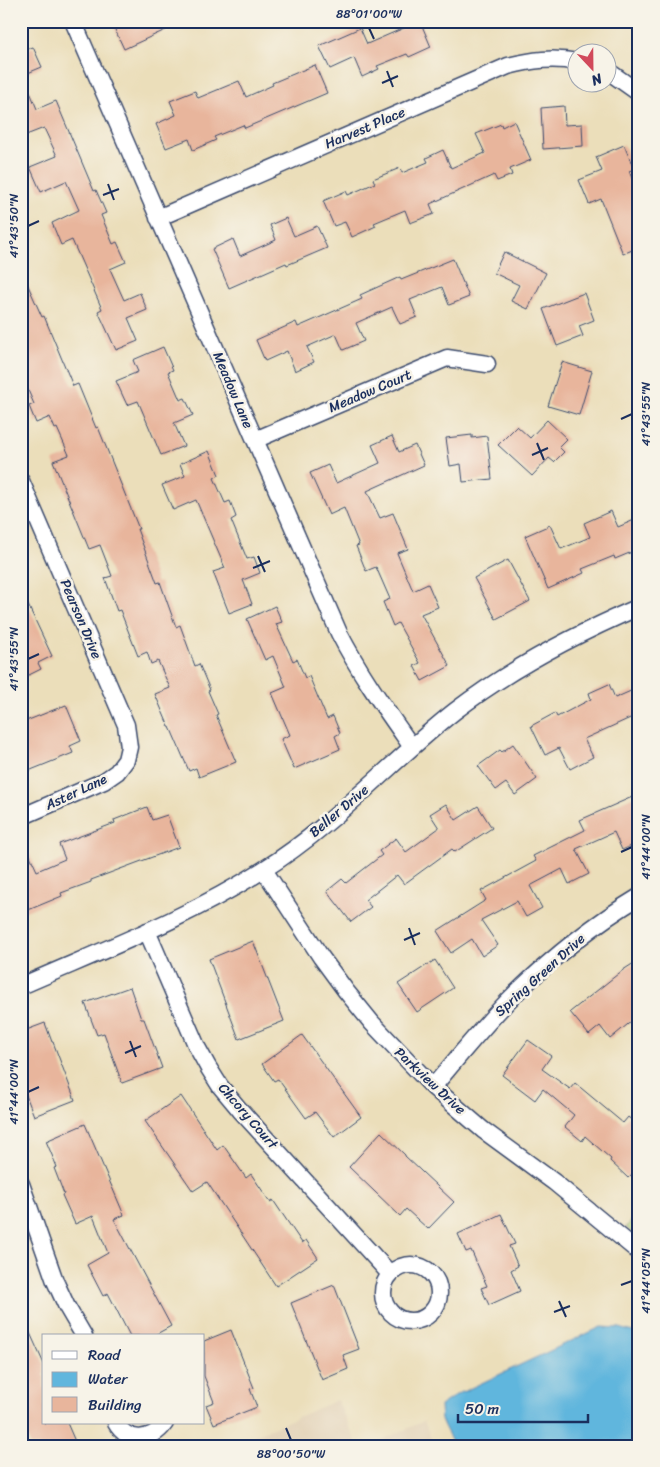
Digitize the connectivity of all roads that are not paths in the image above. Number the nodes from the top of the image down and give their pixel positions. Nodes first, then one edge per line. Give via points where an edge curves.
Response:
1 (72, 21) edge
2 (568, 60) edge
3 (618, 78) edge
4 (639, 93) edge
5 (158, 218) junction
6 (488, 364) dead end
7 (255, 440) junction
8 (21, 481) edge
9 (639, 607) edge
10 (412, 747) junction
11 (126, 760) joint
12 (21, 817) edge
13 (264, 870) junction
14 (639, 897) edge
15 (147, 931) junction
16 (21, 986) edge
17 (433, 1087) junction
18 (21, 1184) edge
19 (639, 1252) edge
20 (390, 1274) dead end
21 (83, 1334) edge
22 (117, 1424) edge
23 (164, 1424) edge

1 - 5 street, Meadow Lane
2 - 5 street, Harvest Place via 547,59 508,66
3 - 4 street
5 - 7 street, Meadow Lane
6 - 7 street, Meadow Court via 446,358
7 - 10 street, Meadow Lane via 339,633 375,695
8 - 11 street, Pearson Drive via 126,724 130,748
9 - 10 street, Beller Drive via 589,628 494,683
10 - 13 street, Beller Drive via 334,817
11 - 12 street, Aster Lane via 104,781
13 - 15 street, Beller Drive
13 - 17 street, Parkview Drive via 346,991
14 - 17 street, Spring Green Drive via 558,955 516,993
15 - 16 street, Beller Drive
15 - 20 street, Chcory Court via 197,1047 220,1086
17 - 19 street, Parkview Drive
18 - 21 street via 55,1281
22 - 23 street via 126,1434 143,1438 152,1436

